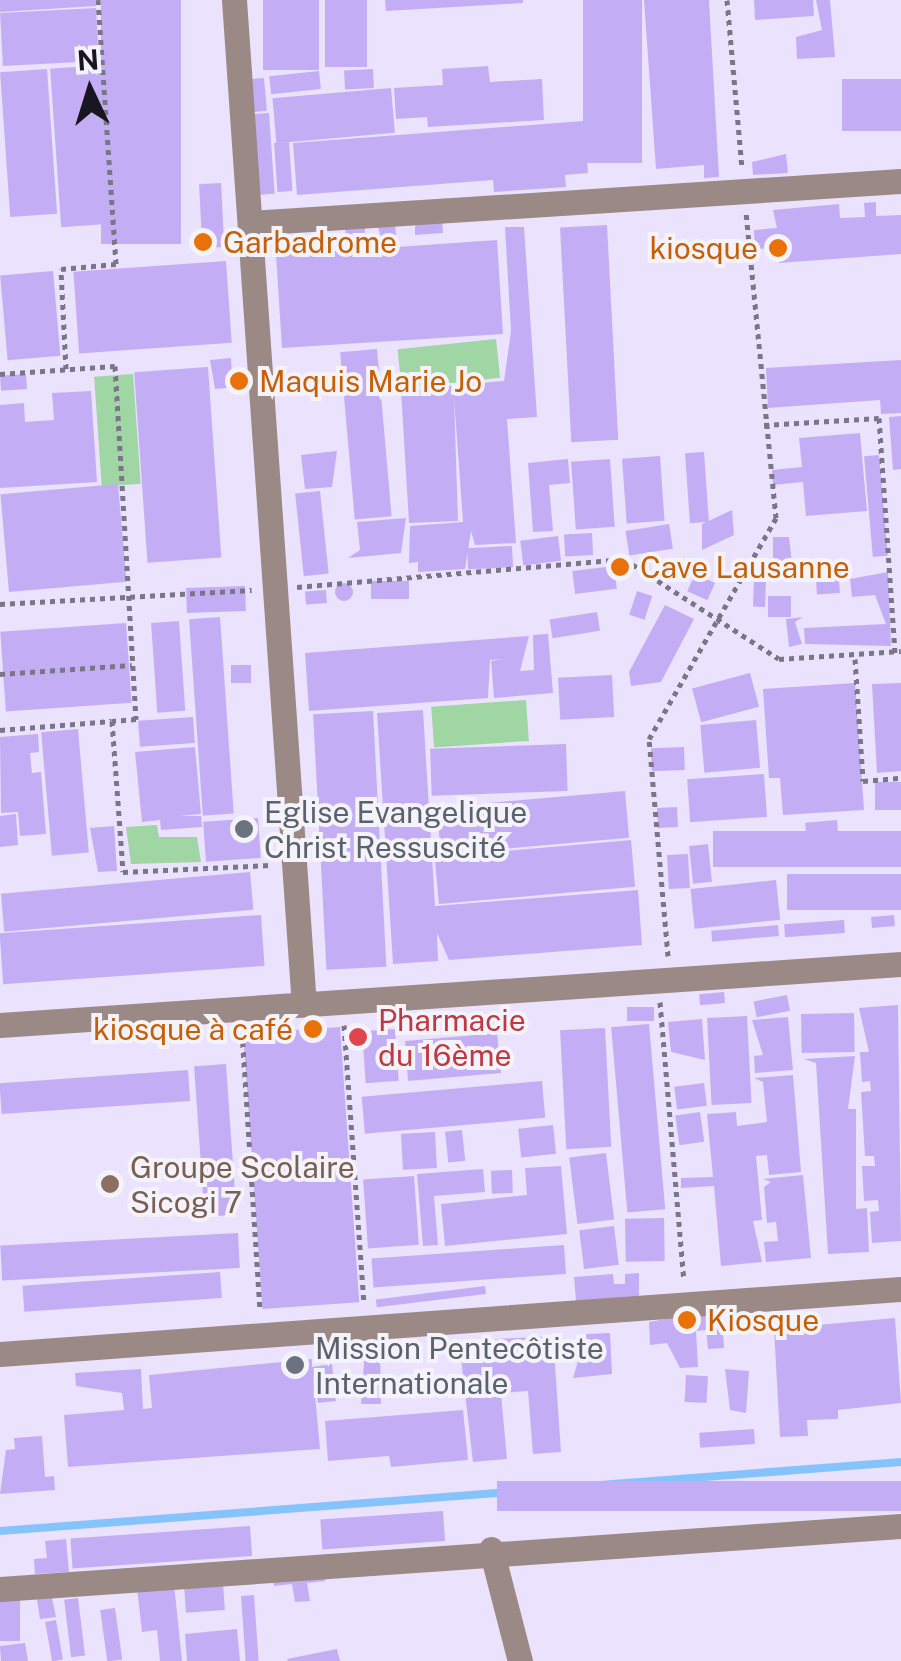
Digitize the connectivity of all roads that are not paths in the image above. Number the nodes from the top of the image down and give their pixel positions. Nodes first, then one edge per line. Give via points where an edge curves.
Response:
1 (234, 0) edge
2 (901, 181) edge
3 (251, 223) junction
4 (901, 964) edge
5 (304, 1004) junction
6 (0, 1025) edge
7 (901, 1289) edge
8 (0, 1354) edge
9 (901, 1526) edge
10 (492, 1549) junction
11 (0, 1589) edge
12 (520, 1661) edge

1 - 3 street
2 - 3 street
3 - 5 street
4 - 5 street
5 - 6 street
7 - 8 street
9 - 10 street
10 - 11 street
10 - 12 street

